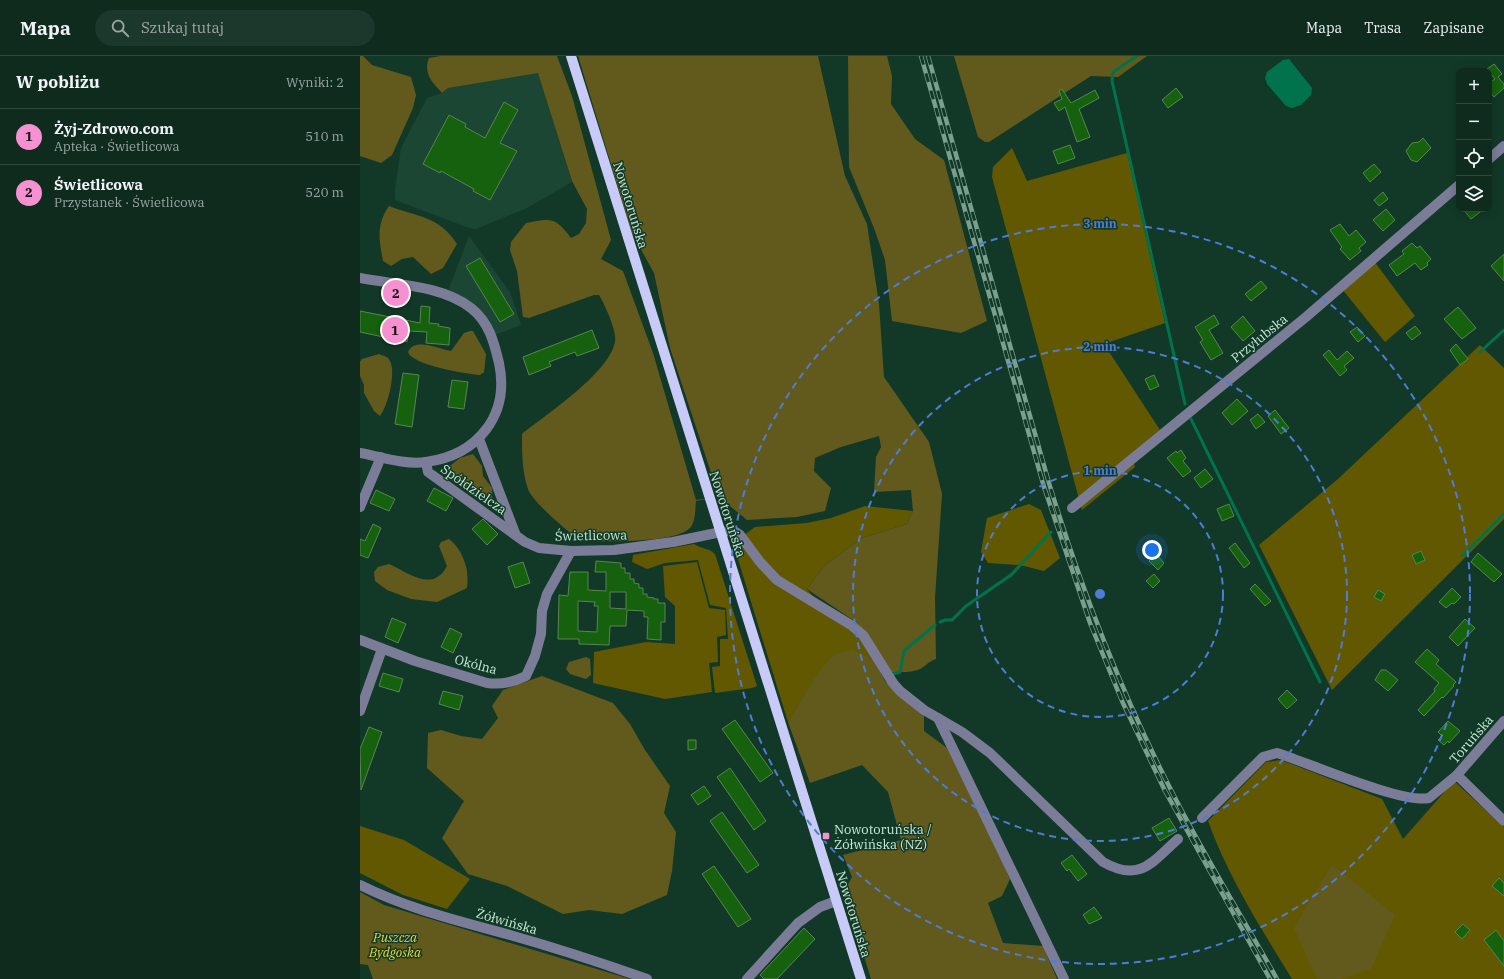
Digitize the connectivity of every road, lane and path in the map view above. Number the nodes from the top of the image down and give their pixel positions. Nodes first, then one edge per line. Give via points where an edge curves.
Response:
1 (571, 56) edge
2 (1504, 146) edge
3 (1492, 156) edge
4 (1456, 188) edge
5 (360, 278) edge
6 (479, 439) junction
7 (360, 453) edge
8 (381, 457) junction
9 (426, 462) junction
10 (360, 507) edge
11 (1072, 508) dead end
12 (720, 532) junction
13 (515, 533) junction
14 (572, 552) junction
15 (360, 640) edge
16 (382, 649) junction
17 (360, 711) edge
18 (938, 718) junction
19 (1504, 721) edge
20 (1457, 775) junction
21 (1202, 818) dead end
22 (1504, 822) edge
23 (1178, 839) dead end
24 (360, 885) edge
25 (836, 901) junction
26 (647, 979) edge
27 (747, 979) edge
28 (861, 979) edge
29 (1064, 979) edge

1 - 12 main road, Nowotoruńska
2 - 3 street
4 - 11 street, Przyłubska via 1306,317
5 - 6 street via 444,294 470,308 486,324 494,343 502,384 498,405
6 - 9 street, Spółdzielcza via 446,458
6 - 13 street
7 - 8 street, Spółdzielcza
8 - 9 street, Spółdzielcza via 404,462
8 - 10 street
9 - 13 street, Spółdzielcza via 428,472
12 - 14 street, Świetlicowa via 614,550
12 - 18 street, Świetlicowa via 734,531 740,535 777,580 851,625 862,636 900,691
12 - 25 main road, Nowotoruńska
13 - 14 street, Świetlicowa via 525,542 539,548
14 - 16 street, Okólna via 547,594 542,611 541,634 526,676 505,683 487,684
15 - 16 street, Okólna
16 - 17 street
18 - 23 street, Świetlicowa via 967,735 990,753 1110,866 1130,871 1145,868
18 - 29 street
19 - 20 street, Toruńska
20 - 21 street, Toruńska via 1429,798 1413,798 1387,792 1277,753 1263,757
20 - 22 street
24 - 26 street, Żółwińska via 389,900
25 - 27 street via 820,907 798,923
25 - 28 main road, Nowotoruńska

